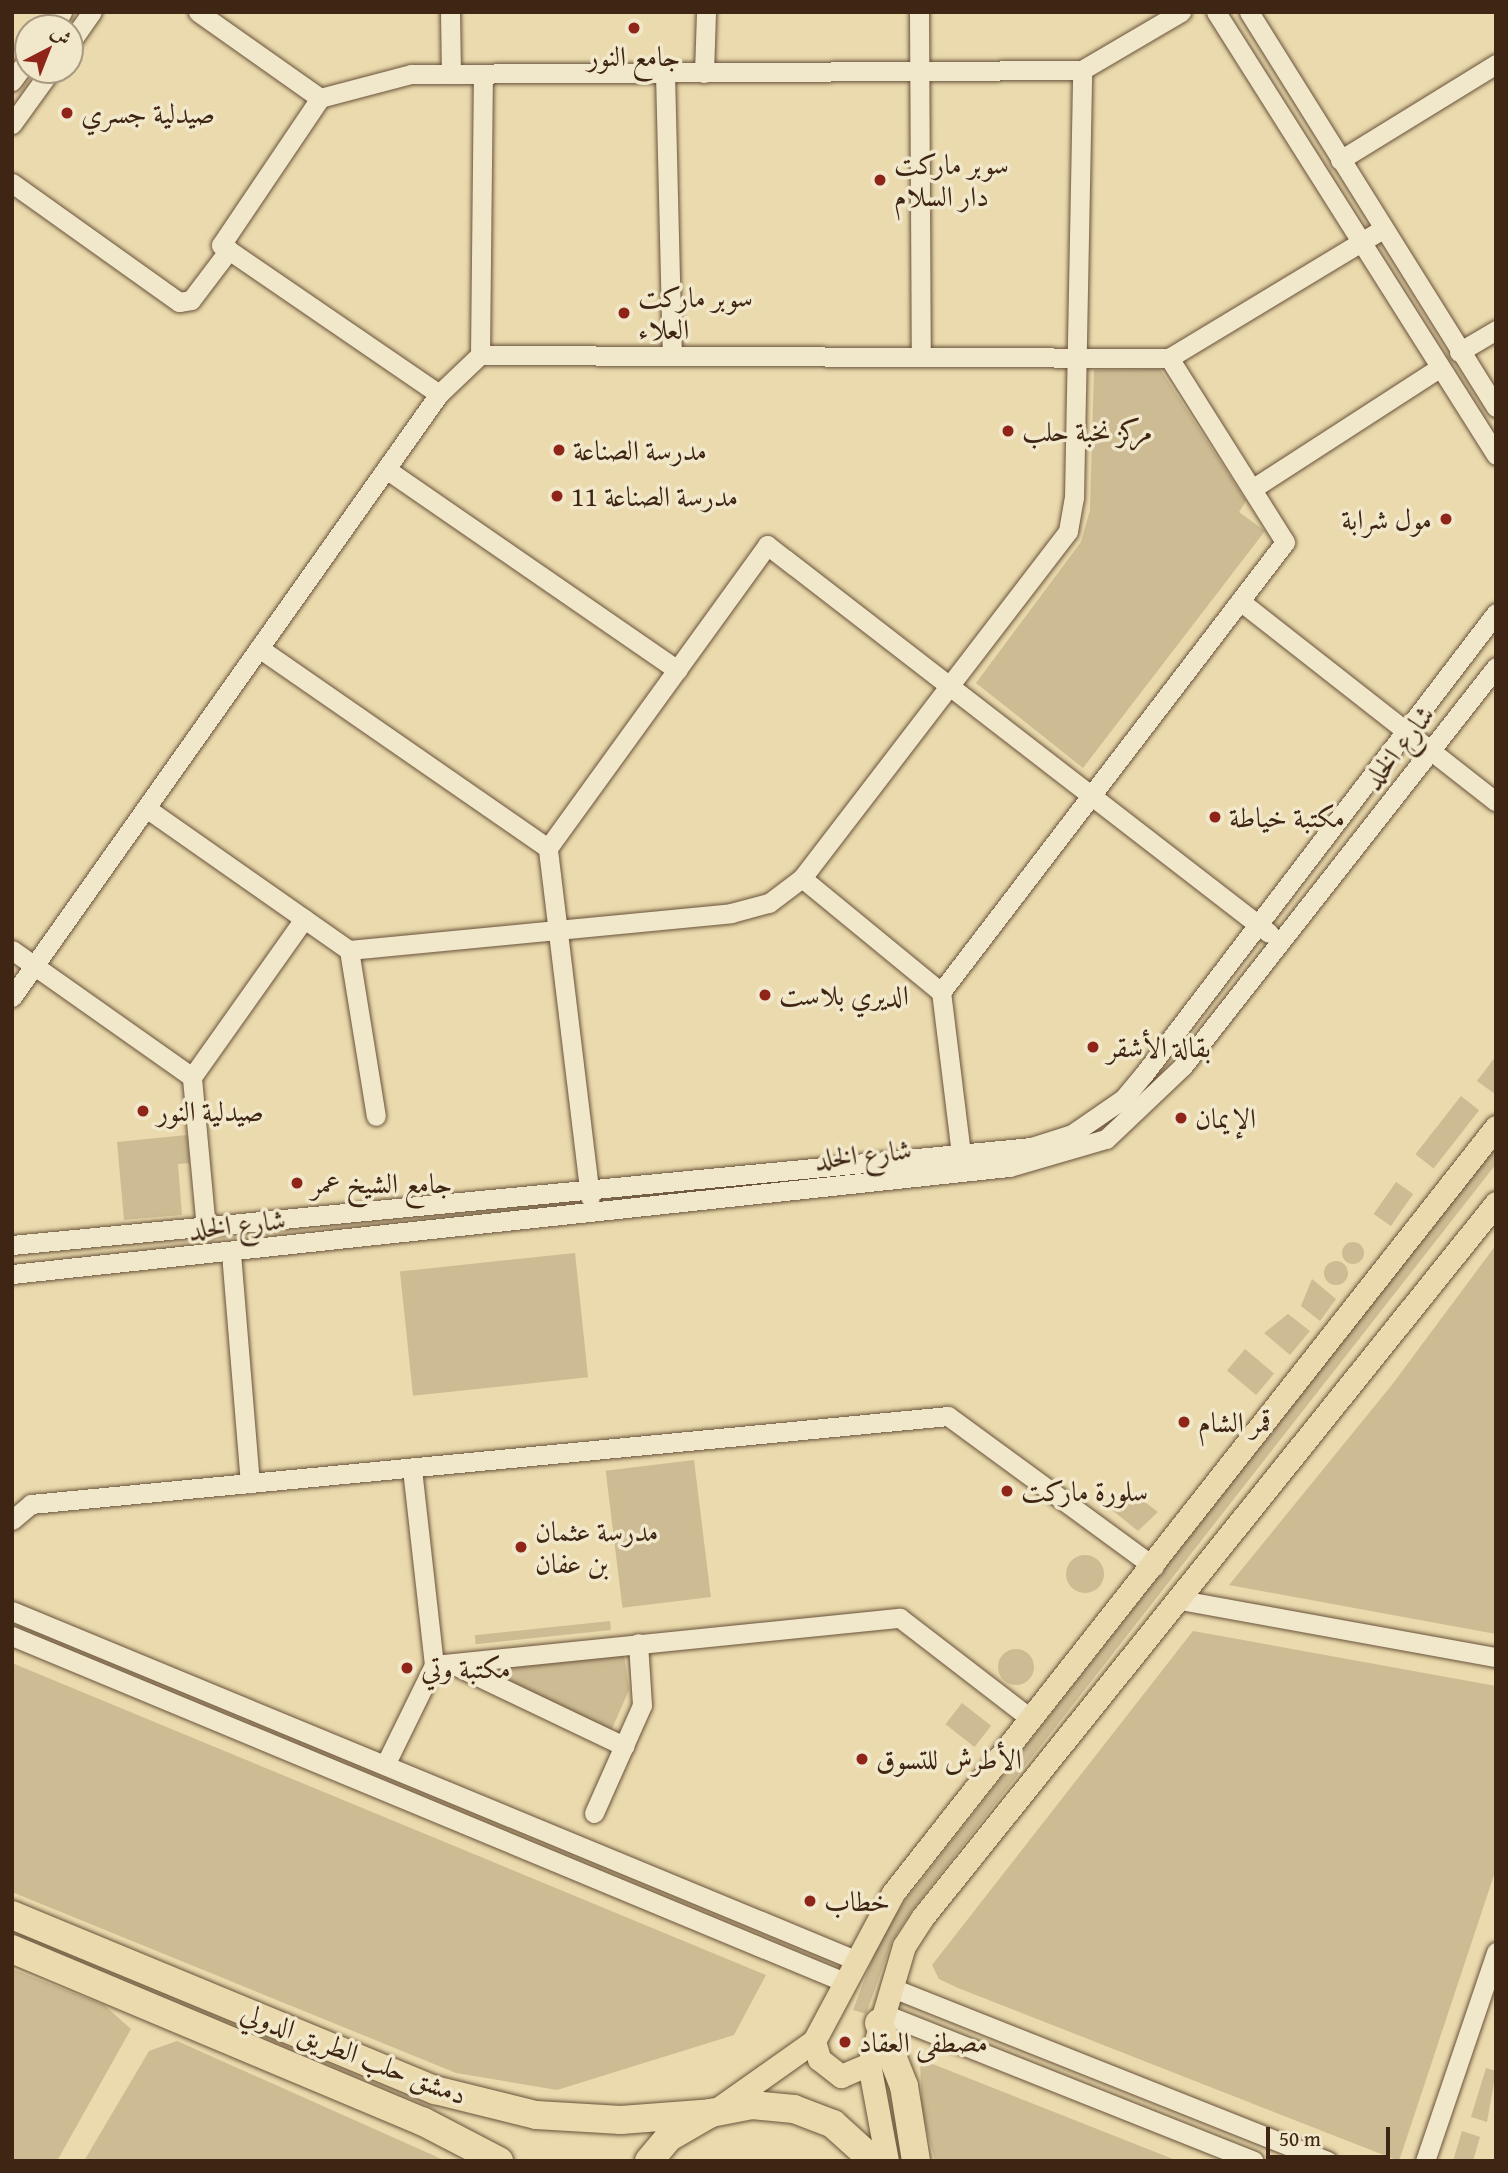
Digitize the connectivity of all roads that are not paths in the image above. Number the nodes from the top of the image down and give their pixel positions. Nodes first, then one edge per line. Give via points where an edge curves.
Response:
1 (198, 12) edge
2 (450, 12) edge
3 (706, 12) edge
4 (919, 12) edge
5 (1181, 12) edge
6 (1216, 12) edge
7 (1249, 12) edge
8 (1496, 64) edge
9 (1082, 70) junction
10 (919, 71) junction
11 (665, 73) junction
12 (704, 73) junction
13 (451, 74) junction
14 (484, 74) junction
15 (41, 84) edge
16 (320, 98) junction
17 (12, 124) edge
18 (1340, 160) junction
19 (12, 183) edge
20 (1382, 229) junction
21 (1358, 243) junction
22 (229, 250) junction
23 (1496, 330) edge
24 (1459, 352) junction
25 (480, 355) junction
26 (672, 355) junction
27 (921, 357) junction
28 (1074, 357) junction
29 (1169, 358) junction
30 (1436, 370) junction
31 (439, 394) junction
32 (1496, 407) edge
33 (1496, 455) edge
34 (386, 469) junction
35 (1255, 487) junction
36 (1240, 601) junction
37 (1496, 613) edge
38 (259, 648) junction
39 (1496, 667) edge
40 (677, 670) junction
41 (952, 689) junction
42 (1408, 734) junction
43 (1431, 751) junction
44 (1093, 797) junction
45 (1496, 802) edge
46 (146, 808) junction
47 (548, 848) junction
48 (802, 878) junction
49 (304, 919) junction
50 (1259, 926) junction
51 (558, 932) junction
52 (1280, 942) junction
53 (12, 950) edge
54 (349, 950) junction
55 (34, 966) junction
56 (941, 992) junction
57 (12, 997) edge
58 (192, 1077) junction
59 (376, 1116) dead end
60 (1496, 1127) edge
61 (961, 1154) junction
62 (589, 1188) junction
63 (1496, 1203) edge
64 (592, 1212) junction
65 (206, 1229) junction
66 (37, 1243) junction
67 (12, 1245) edge
68 (231, 1253) junction
69 (38, 1270) junction
70 (12, 1274) edge
71 (412, 1468) junction
72 (250, 1483) junction
73 (12, 1520) edge
74 (1154, 1567) junction
75 (1181, 1600) junction
76 (12, 1611) edge
77 (12, 1636) edge
78 (638, 1643) junction
79 (1496, 1657) edge
80 (442, 1664) junction
81 (1030, 1718) junction
82 (1009, 1745) junction
83 (624, 1746) junction
84 (387, 1762) junction
85 (1037, 1770) junction
86 (594, 1813) dead end
87 (12, 1915) edge
88 (12, 1949) edge
89 (1496, 1952) edge
90 (853, 1959) junction
91 (1492, 1974) edge
92 (842, 1981) junction
93 (890, 1987) junction
94 (880, 2018) junction
95 (814, 2041) junction
96 (869, 2064) junction
97 (711, 2113) junction
98 (499, 2161) edge
99 (649, 2161) edge
100 (874, 2161) edge
101 (887, 2161) edge
102 (916, 2161) edge
103 (1254, 2161) edge
104 (1328, 2161) edge
105 (1425, 2161) edge

1 - 16 street
2 - 13 street
3 - 12 street
4 - 10 street
5 - 9 street
6 - 21 street
7 - 18 street
8 - 18 street
9 - 10 street
9 - 28 street
10 - 12 street
10 - 27 street
11 - 12 street
11 - 14 street
11 - 26 street
13 - 14 street
13 - 16 street via 411,74
14 - 25 street
15 - 17 street
16 - 22 street via 221,245
18 - 20 street
19 - 22 street via 179,302 191,300
20 - 21 street
20 - 24 street
21 - 29 street
21 - 30 street
22 - 31 street
23 - 24 street
24 - 32 street
25 - 26 street
25 - 31 street
26 - 27 street
27 - 28 street
28 - 29 street
28 - 41 street via 1074,498 1068,531
29 - 35 street
30 - 33 street
30 - 35 street
31 - 34 street
34 - 38 street
34 - 40 street
35 - 36 street via 1285,542
36 - 42 street
36 - 44 street
37 - 42 street
38 - 46 street
38 - 47 street
39 - 43 street, شارع الخلد
40 - 41 street via 768,545
40 - 47 street
41 - 44 street
41 - 48 street
42 - 43 street
42 - 50 street
43 - 45 street
43 - 52 street, شارع الخلد
44 - 50 street
44 - 56 street
46 - 49 street
46 - 55 street
47 - 51 street
48 - 51 street via 769,903 731,913
48 - 56 street
49 - 54 street
49 - 58 street
50 - 52 street
50 - 61 street via 1144,1074 1099,1119 1051,1142
51 - 54 street
51 - 62 street
52 - 64 street, شارع الخلد via 1159,1094 1105,1139 1074,1152 1009,1167
53 - 55 street
54 - 59 street
55 - 57 street
55 - 58 street
56 - 61 street
58 - 65 street
60 - 74 main road
61 - 62 street
62 - 64 street
62 - 65 street
63 - 75 main road
64 - 68 street, شارع الخلد
65 - 66 street
66 - 67 street
66 - 69 street
68 - 69 street, شارع الخلد
68 - 72 street
69 - 70 street, شارع الخلد
71 - 72 street
71 - 74 street via 948,1416
71 - 80 street
72 - 73 street via 31,1504
74 - 81 main road
75 - 79 street
75 - 85 main road
76 - 84 street
77 - 92 street
78 - 80 street
78 - 81 street via 900,1618
78 - 83 street via 642,1705
80 - 83 street
80 - 84 street
81 - 82 main road
82 - 85 main road
82 - 90 main road via 893,1892
83 - 86 street
84 - 90 street
85 - 93 main road via 922,1917
87 - 97 highway, دمشق حلب الطريق الدولي via 435,2090 536,2115 621,2120
88 - 98 highway via 422,2121
89 - 91 street
90 - 92 main road
91 - 105 street
92 - 95 main road
93 - 94 main road
93 - 104 street
94 - 96 main road
94 - 102 highway via 904,2086
94 - 103 street
95 - 96 main road via 819,2059 841,2076
95 - 97 main road
96 - 101 main road
97 - 99 highway via 668,2138
97 - 100 highway via 752,2105 794,2109 834,2124

